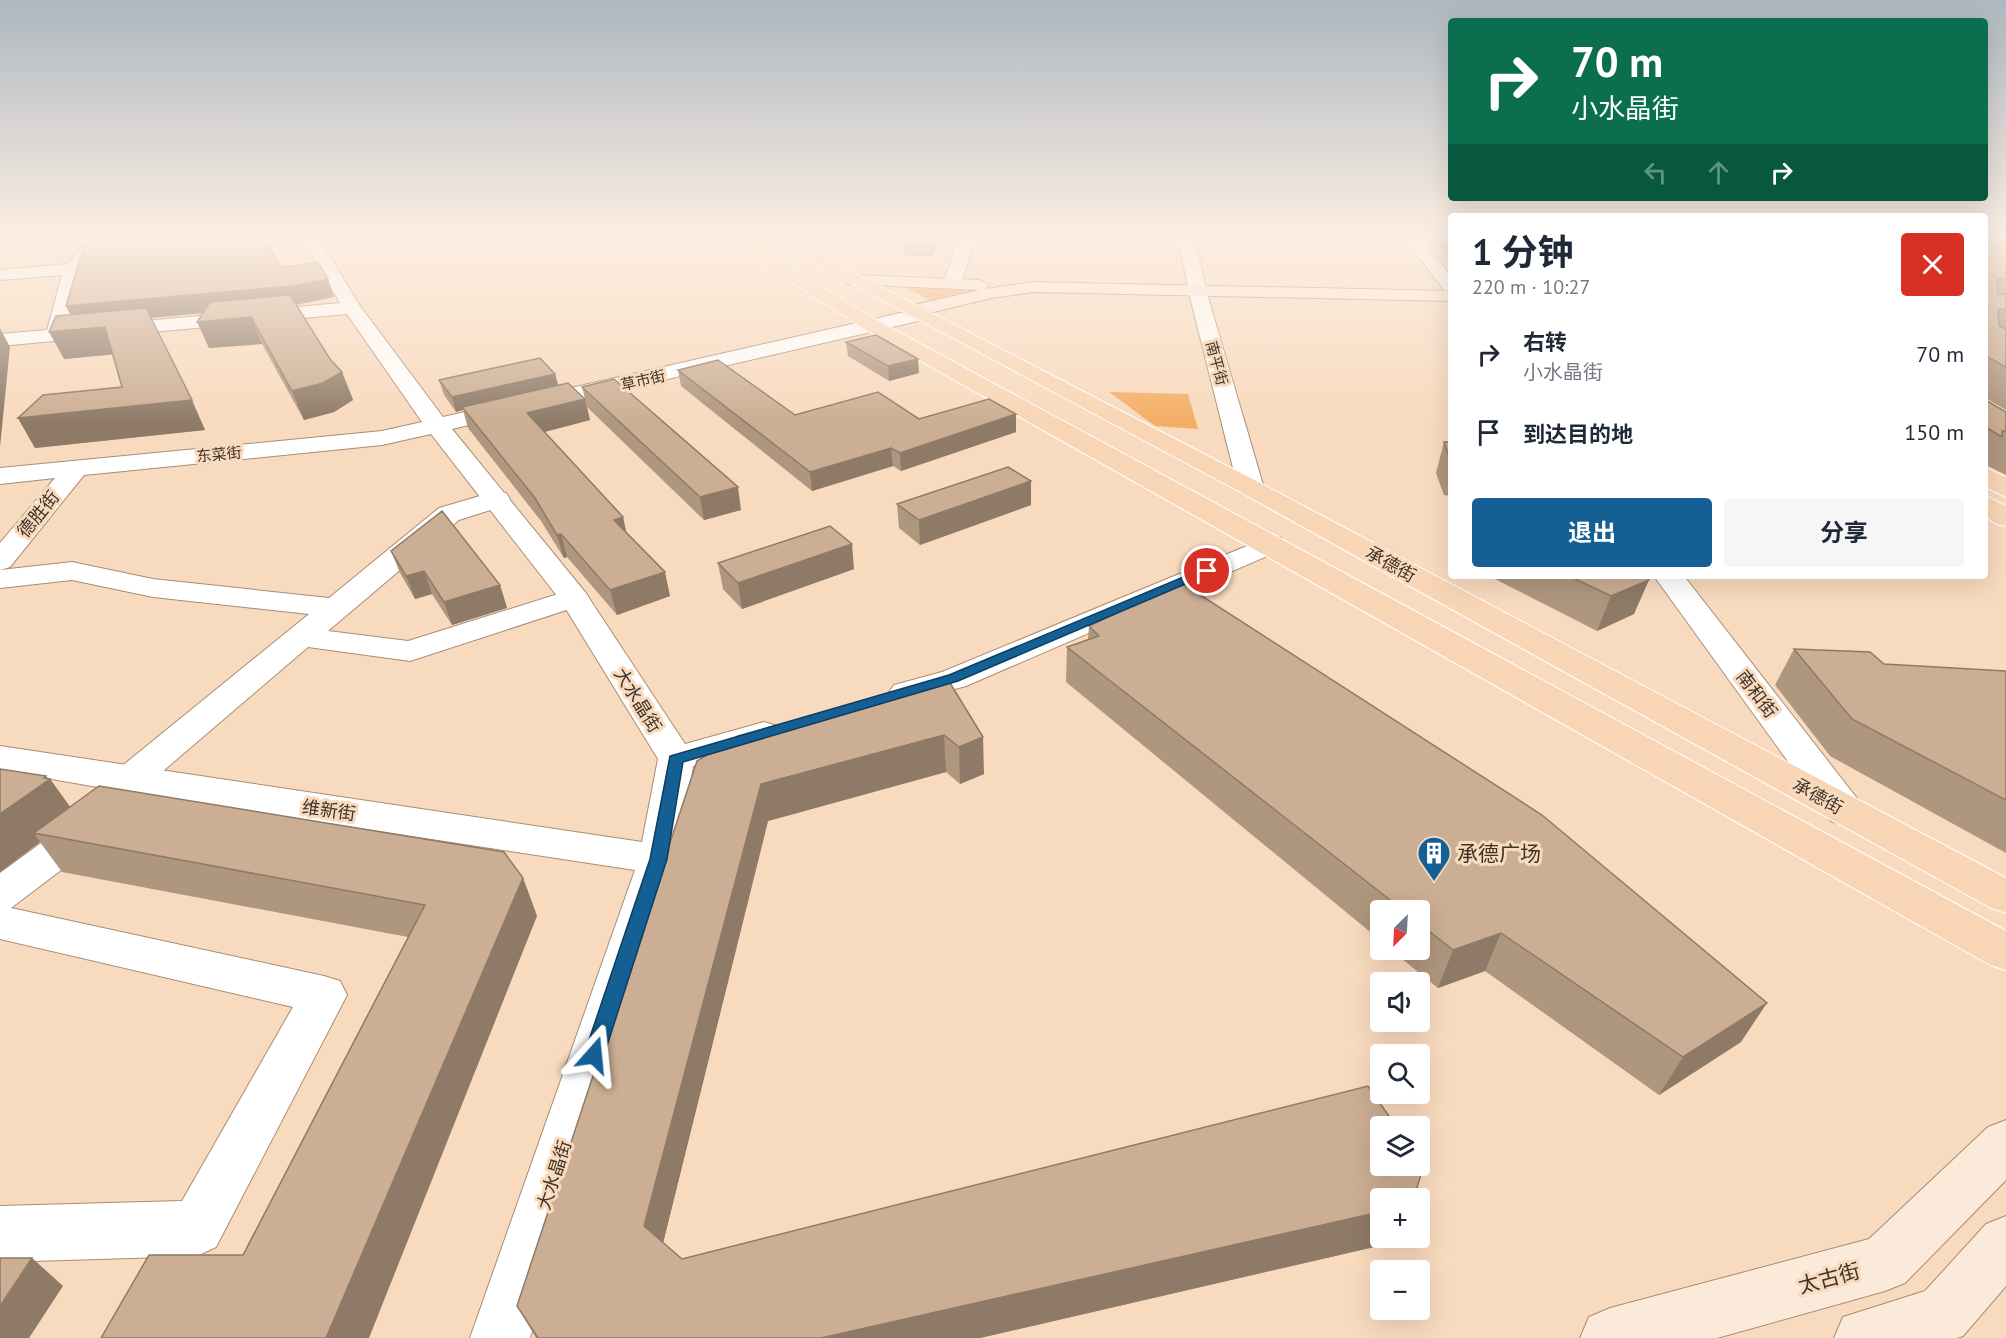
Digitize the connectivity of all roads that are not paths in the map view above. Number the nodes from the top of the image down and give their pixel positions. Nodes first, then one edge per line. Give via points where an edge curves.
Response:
1 (64, 299) edge
2 (347, 299) edge
3 (830, 299) edge
4 (890, 299) edge
5 (976, 299) edge
6 (999, 299) edge
7 (1200, 299) edge
8 (1370, 299) edge
9 (1448, 302) edge
10 (352, 308) junction
11 (920, 316) junction
12 (873, 326) junction
13 (55, 336) junction
14 (0, 340) edge
15 (438, 427) junction
16 (76, 468) junction
17 (0, 476) edge
18 (1988, 477) edge
19 (1251, 488) junction
20 (2006, 489) edge
21 (497, 499) junction
22 (1988, 505) edge
23 (2006, 518) edge
24 (1271, 544) junction
25 (0, 561) edge
26 (0, 579) edge
27 (1670, 579) edge
28 (574, 598) junction
29 (336, 608) junction
30 (301, 637) junction
31 (876, 701) edge
32 (798, 724) edge
33 (0, 759) edge
34 (676, 759) junction
35 (139, 782) junction
36 (1845, 811) junction
37 (659, 859) junction
38 (0, 895) edge
39 (2006, 897) edge
40 (0, 922) edge
41 (2006, 952) edge
42 (2006, 1144) edge
43 (0, 1234) edge
44 (2006, 1244) edge
45 (500, 1338) edge
46 (1610, 1338) edge
47 (1864, 1338) edge

1 - 13 street
2 - 10 street, 大水晶街
3 - 12 main road
4 - 11 main road, 承德街
5 - 11 main road
6 - 11 main road
7 - 19 street, 南平街
8 - 9 main road
10 - 13 street
10 - 15 street, 大水晶街
11 - 12 street, 草市街
11 - 19 main road, 承德街
12 - 15 street, 草市街
12 - 24 main road
13 - 14 street
15 - 16 street, 东菜街 via 382,438
15 - 21 street, 大水晶街
16 - 17 street, 东菜街
16 - 25 street, 德胜街
18 - 20 main road
19 - 36 main road, 承德街
21 - 28 street, 大水晶街
21 - 29 street via 449,514
22 - 23 main road
24 - 31 street via 954,678
24 - 41 main road
26 - 29 street via 72,571 153,588
27 - 36 street, 南和街
28 - 30 street via 410,651
28 - 34 street, 大水晶街
29 - 30 street
30 - 35 street
32 - 34 street
33 - 35 street, 维新街
34 - 37 street, 大水晶街
35 - 37 street, 维新街
35 - 38 street
36 - 39 main road, 承德街
37 - 45 street, 大水晶街
40 - 43 street via 324,995 197,1228
42 - 46 main road, 太古街 via 1885,1263
44 - 47 main road via 1942,1315

